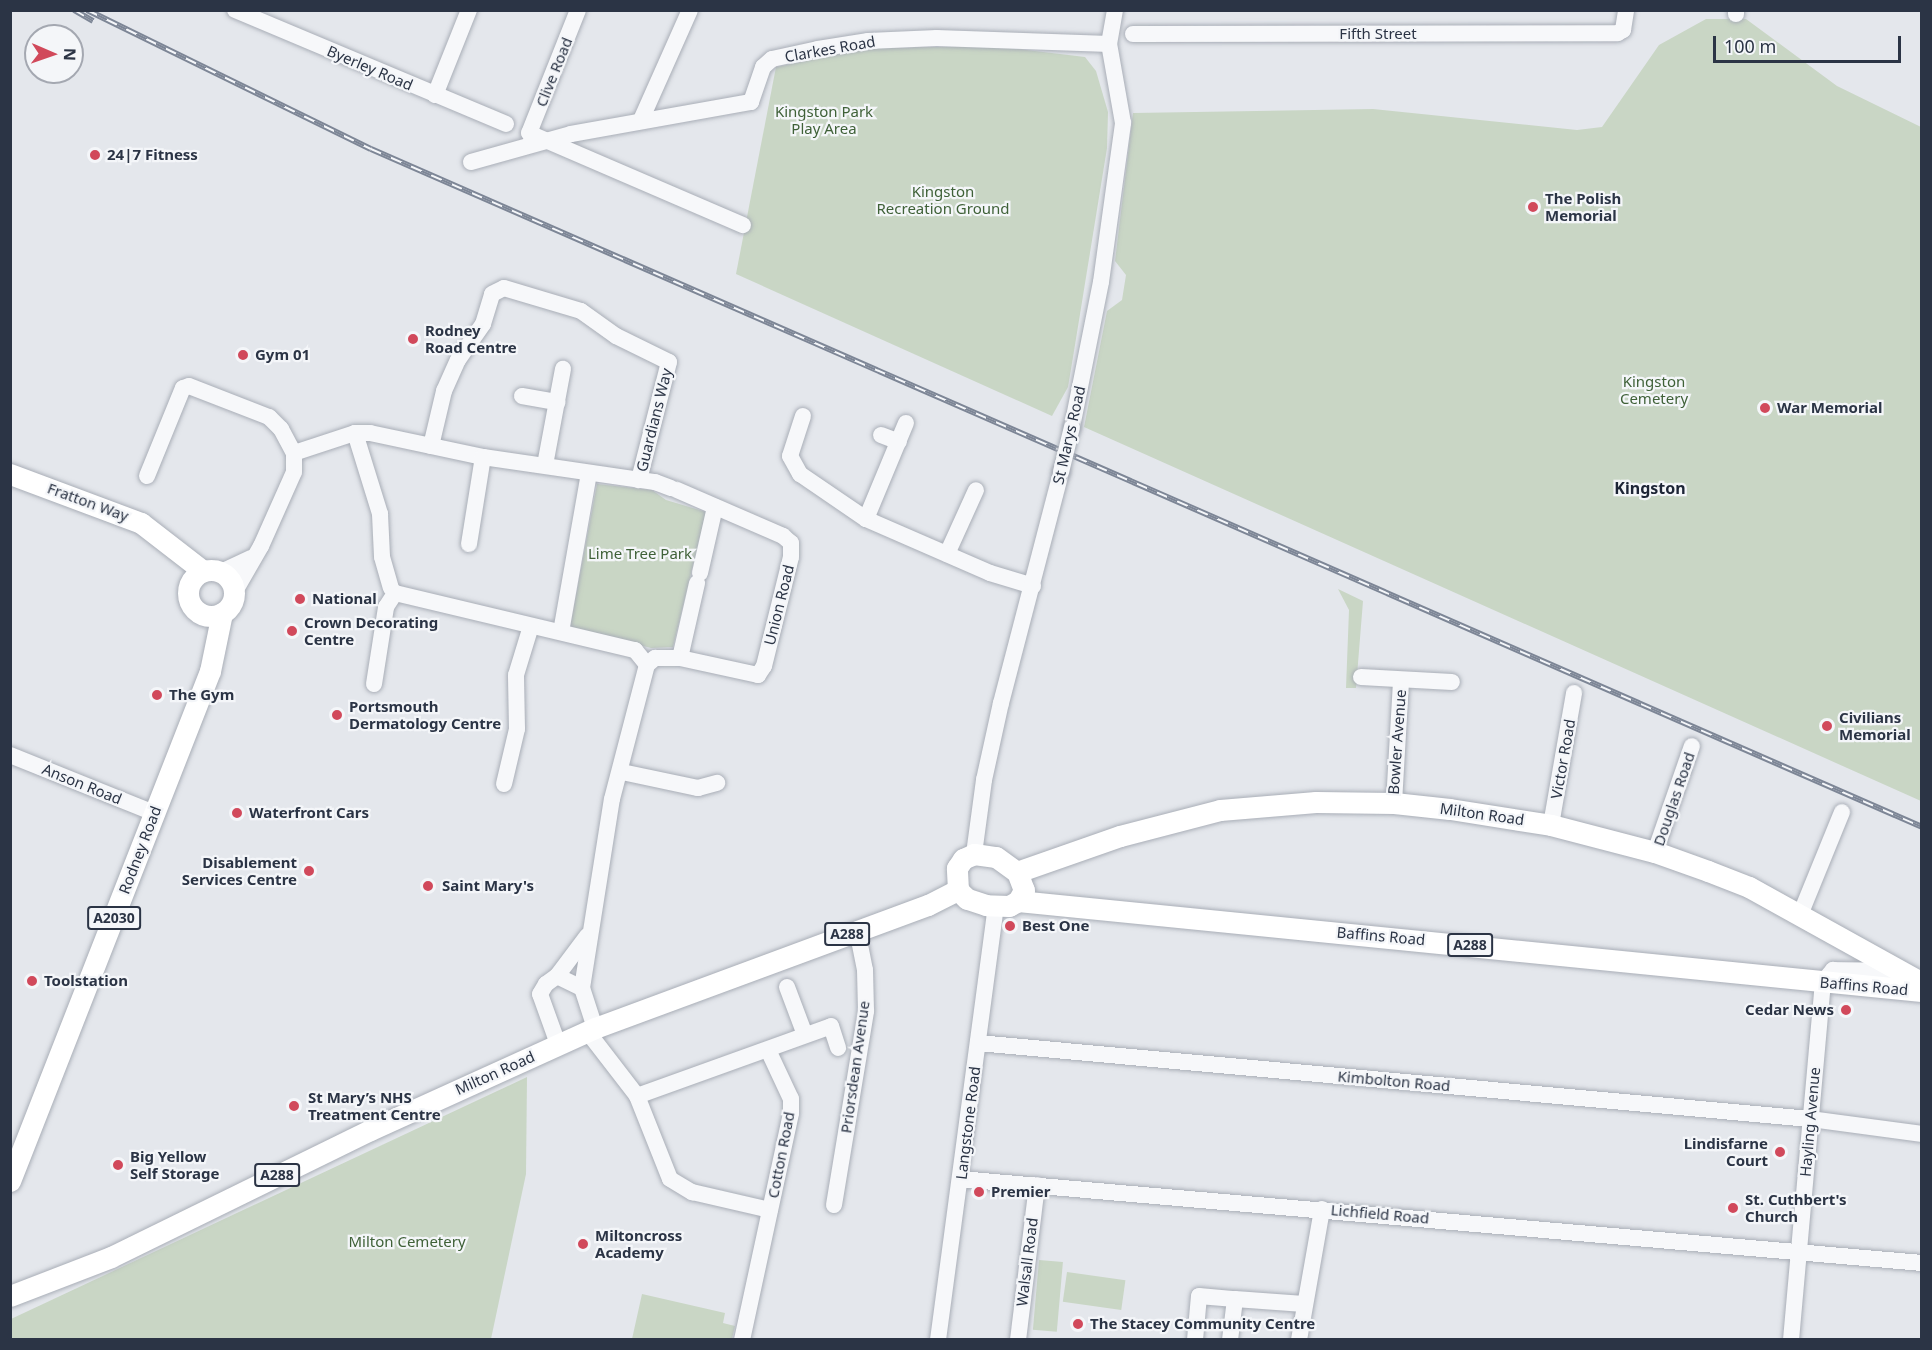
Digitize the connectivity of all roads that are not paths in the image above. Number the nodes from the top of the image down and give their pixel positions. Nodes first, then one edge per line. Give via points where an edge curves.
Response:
1 (235, 10) edge
2 (469, 10) edge
3 (578, 10) edge
4 (690, 10) edge
5 (1115, 10) edge
6 (1626, 10) edge
7 (1133, 34) dead end
8 (1109, 44) junction
9 (435, 95) junction
10 (640, 120) junction
11 (506, 124) dead end
12 (546, 139) junction
13 (471, 162) dead end
14 (743, 225) dead end
15 (563, 369) dead end
16 (522, 396) dead end
17 (557, 402) junction
18 (802, 416) dead end
19 (906, 423) dead end
20 (355, 433) junction
21 (881, 435) dead end
22 (899, 442) junction
23 (431, 446) junction
24 (294, 453) junction
25 (483, 457) junction
26 (545, 465) junction
27 (10, 474) edge
28 (589, 474) junction
29 (147, 476) dead end
30 (639, 480) junction
31 (976, 490) dead end
32 (715, 507) junction
33 (866, 519) junction
34 (162, 538) junction
35 (469, 544) dead end
36 (947, 554) junction
37 (251, 558) junction
38 (212, 571) junction
39 (1032, 586) junction
40 (393, 591) junction
41 (188, 592) junction
42 (234, 593) junction
43 (212, 614) junction
44 (531, 626) junction
45 (561, 632) junction
46 (680, 658) junction
47 (647, 665) junction
48 (1361, 677) dead end
49 (1401, 680) junction
50 (1452, 682) dead end
51 (374, 684) dead end
52 (1574, 693) dead end
53 (1692, 746) dead end
54 (10, 755) edge
55 (621, 772) junction
56 (717, 783) dead end
57 (504, 784) dead end
58 (1394, 803) junction
59 (1842, 812) dead end
60 (154, 813) junction
61 (1551, 825) junction
62 (1655, 852) junction
63 (974, 854) junction
64 (1017, 872) junction
65 (958, 890) junction
66 (1018, 901) junction
67 (996, 906) junction
68 (1800, 915) junction
69 (594, 925) junction
70 (857, 930) junction
71 (1852, 944) junction
72 (1895, 971) junction
73 (557, 976) junction
74 (1857, 978) junction
75 (1823, 982) junction
76 (1922, 983) edge
77 (787, 987) dead end
78 (582, 988) junction
79 (1922, 991) edge
80 (591, 1029) junction
81 (806, 1035) junction
82 (978, 1043) junction
83 (558, 1044) junction
84 (838, 1048) dead end
85 (768, 1050) junction
86 (637, 1096) junction
87 (1810, 1119) junction
88 (1922, 1134) edge
89 (960, 1179) junction
90 (10, 1181) edge
91 (1037, 1185) junction
92 (834, 1205) dead end
93 (1322, 1209) junction
94 (770, 1210) junction
95 (1800, 1251) junction
96 (1922, 1263) edge
97 (21, 1288) edge
98 (10, 1296) edge
99 (1235, 1299) junction
100 (1304, 1304) junction
101 (742, 1340) edge
102 (938, 1340) edge
103 (1018, 1340) edge
104 (1195, 1340) edge
105 (1230, 1340) edge
106 (1299, 1340) edge
107 (1791, 1340) edge

1 - 9 street, Byerley Road
2 - 9 street
3 - 12 street, Clive Road via 530,133
4 - 10 street
5 - 8 street, St Marys Road
6 - 7 street, Fifth Street via 1623,30
8 - 10 street, Clarkes Road via 936,38 858,43 772,59 763,67 751,102
8 - 39 street, St Marys Road, bridge via 1122,123 1101,282 1072,427
9 - 11 street, Byerley Road
10 - 12 street, Clarkes Road
12 - 13 street, Clarkes Road
12 - 14 street
15 - 17 street
16 - 17 street
17 - 26 street
18 - 33 street via 792,441 790,456 794,469
19 - 22 street
20 - 23 street, Union Road
20 - 24 street, Union Road
20 - 40 street via 380,514 382,557
21 - 22 street
22 - 33 street
23 - 25 street, Union Road
23 - 30 street, Guardians Way via 444,391 458,360 483,324 492,294 504,288 581,311 616,336 669,362
24 - 29 street via 270,417 189,386 183,388
24 - 37 street via 294,472 261,546
25 - 26 street, Union Road
25 - 35 street
26 - 28 street, Union Road
27 - 34 main road, Fratton Way via 123,514
28 - 30 street, Union Road
28 - 45 street
30 - 32 street, Union Road via 674,489
31 - 36 street
32 - 46 street
32 - 46 street, Union Road via 783,536 791,543 791,557 764,666 758,675
33 - 36 street
34 - 38 main road, Fratton Way
34 - 41 main road
36 - 39 street
37 - 38 street
37 - 42 street
38 - 41 main road via 192,579
38 - 42 main road via 231,580
39 - 63 street, St Marys Road via 984,780
40 - 44 street
40 - 51 street via 386,607
41 - 43 main road via 191,605
42 - 43 main road, A2030 via 231,605
43 - 60 main road, Rodney Road / A2030 via 216,654
44 - 45 street
44 - 57 street via 516,675 517,729
45 - 47 street via 635,650
46 - 47 street, Union Road via 656,658
47 - 55 street
48 - 49 street
49 - 50 street
49 - 58 street, Bowler Avenue
52 - 61 street, Victor Road
53 - 62 street, Douglas Road
54 - 60 street, Anson Road
55 - 56 street via 699,788
55 - 69 street via 612,799
58 - 61 main road, Milton Road
58 - 64 main road, Milton Road via 1305,803 1200,813 1024,866
59 - 68 street
60 - 90 main road, Rodney Road / A2030
61 - 62 main road, Milton Road
62 - 68 main road, Milton Road via 1749,887
63 - 64 main road via 996,857
63 - 65 main road via 963,859 957,868
64 - 66 main road via 1024,890
65 - 67 main road via 967,899
65 - 70 main road, Milton Road / A288
66 - 67 main road
66 - 75 main road, Baffins Road / A288
67 - 82 street, Langstone Road
68 - 71 main road, Milton Road
69 - 73 street via 575,957
69 - 78 street
70 - 80 main road, Milton Road / A288
70 - 92 street, Priorsdean Avenue via 865,970 866,1011
71 - 72 main road, Milton Road
71 - 74 street
72 - 74 street
72 - 76 main road, Milton Road
73 - 78 street
73 - 83 street via 540,994
74 - 75 main road, Baffins Road / A288
74 - 79 main road, Baffins Road / A288
75 - 87 street, Hayling Avenue
77 - 81 street
78 - 80 street
80 - 83 main road, Milton Road / A288
80 - 86 street
81 - 84 street via 831,1026
81 - 85 street
82 - 87 street, Kimbolton Road
82 - 89 street, Langstone Road
83 - 97 main road, Milton Road / A288 via 370,1130 111,1257
85 - 86 street
85 - 94 street, Cotton Road via 791,1099
86 - 94 street via 670,1179 692,1192
87 - 88 street, Kimbolton Road
87 - 95 street, Hayling Avenue
89 - 91 street, Lichfield Road
89 - 102 street, Langstone Road
91 - 93 street, Lichfield Road
91 - 103 street, Walsall Road
93 - 95 street, Lichfield Road
93 - 100 street
94 - 101 street, Cotton Road
95 - 96 street, Lichfield Road
95 - 107 street, Hayling Avenue
97 - 98 main road, Milton Road / A288
99 - 100 street
99 - 104 street via 1199,1296
99 - 105 street
100 - 106 street

